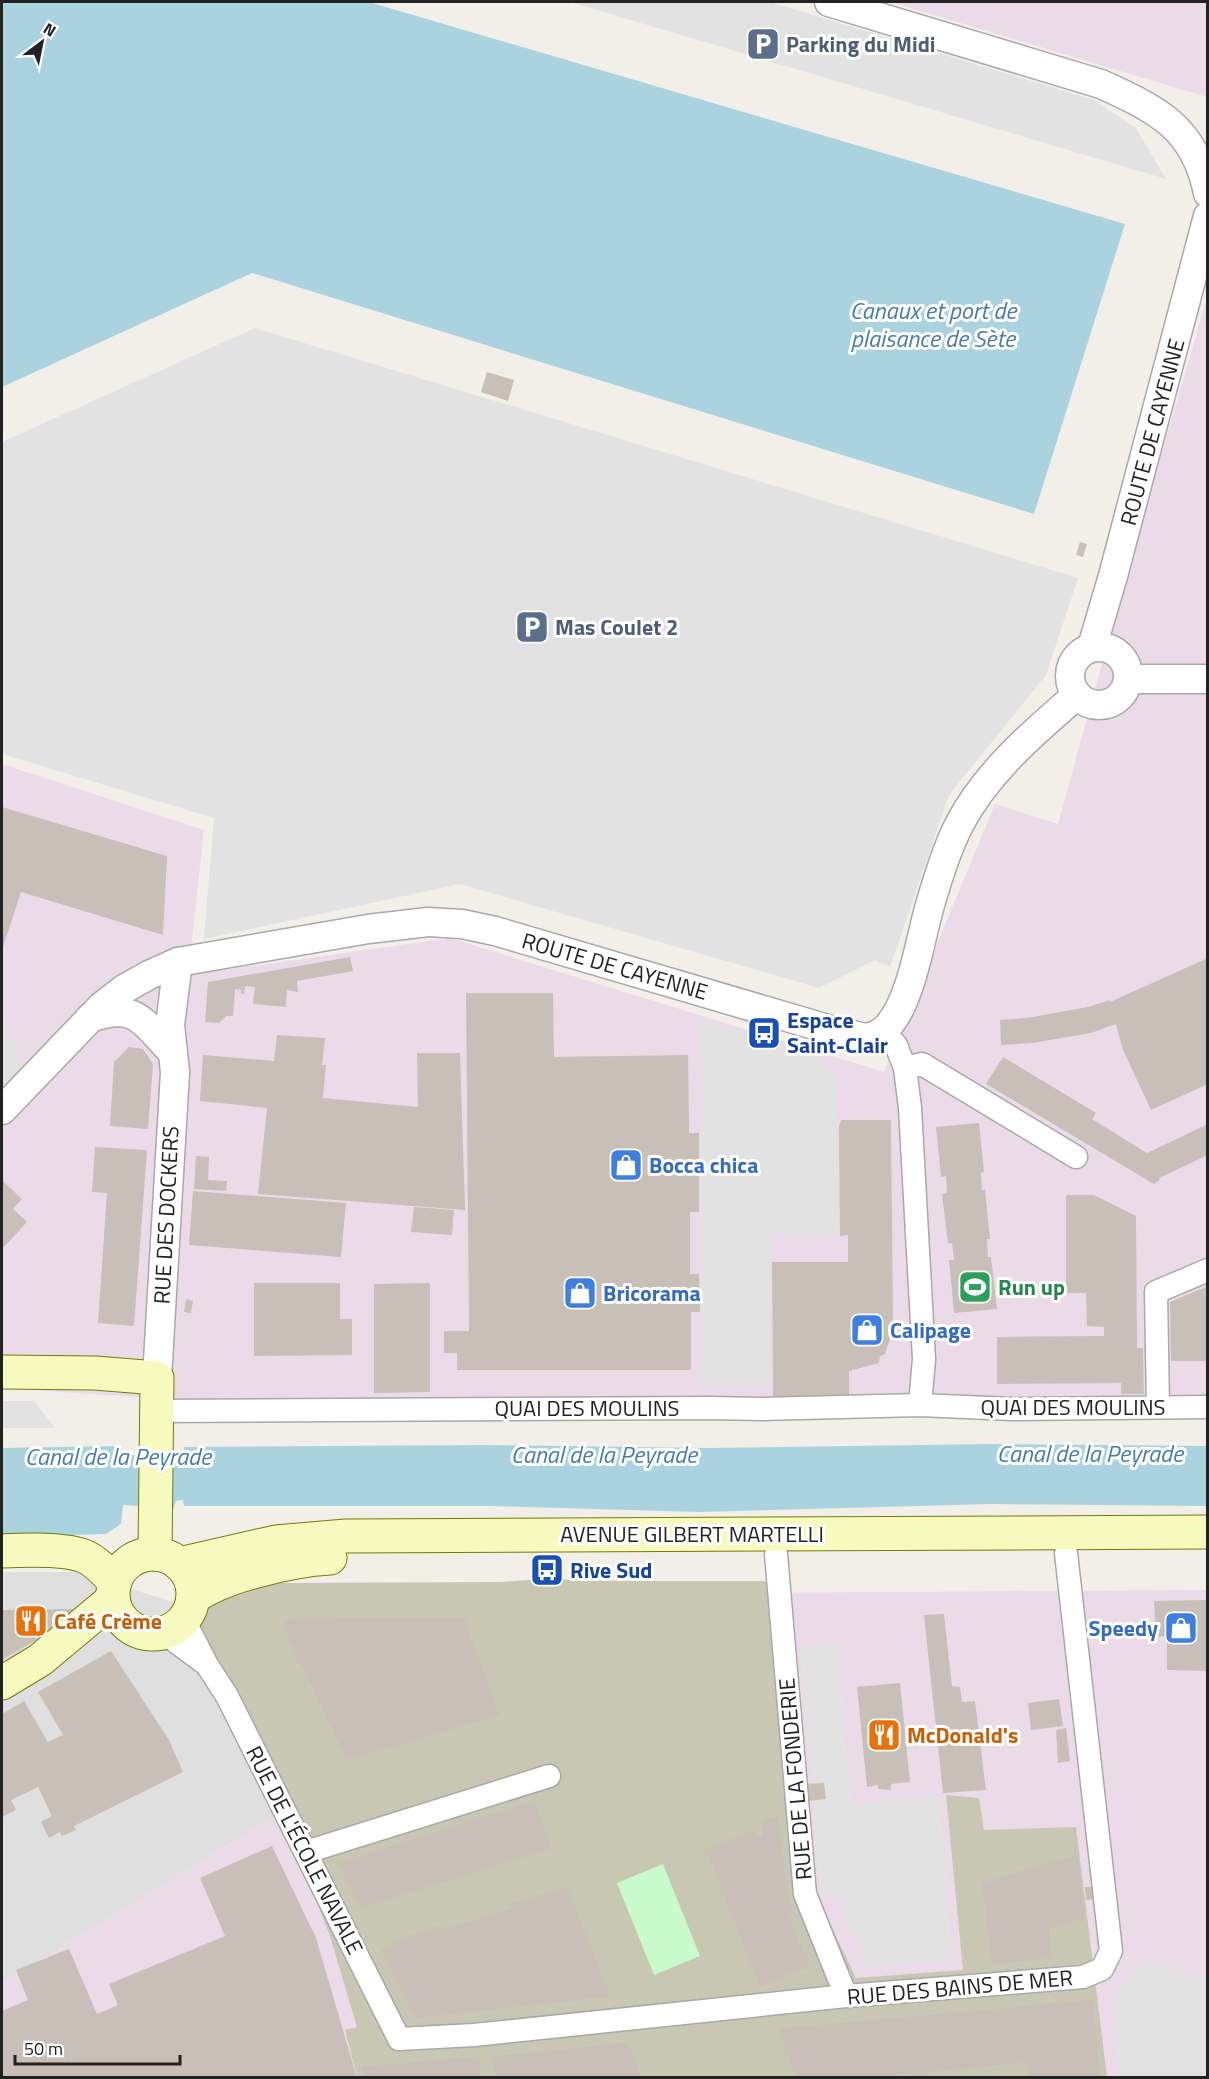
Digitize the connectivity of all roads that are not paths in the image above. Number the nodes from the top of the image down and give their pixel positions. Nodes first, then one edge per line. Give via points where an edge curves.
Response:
1 (829, 2) edge
2 (1208, 192) edge
3 (1208, 216) edge
4 (1092, 646) junction
5 (1128, 679) junction
6 (1208, 679) edge
7 (1077, 695) junction
8 (178, 962) junction
9 (90, 1018) junction
10 (883, 1031) junction
11 (172, 1052) junction
12 (905, 1068) junction
13 (2, 1110) edge
14 (1076, 1157) dead end
15 (1208, 1270) edge
16 (2, 1372) edge
17 (157, 1378) junction
18 (920, 1405) junction
19 (1158, 1407) junction
20 (1208, 1407) edge
21 (155, 1410) junction
22 (1208, 1532) edge
23 (2, 1551) edge
24 (1208, 1552) edge
25 (1066, 1553) junction
26 (776, 1554) junction
27 (167, 1559) junction
28 (114, 1590) junction
29 (169, 1620) junction
30 (39, 1660) junction
31 (2, 1683) edge
32 (549, 1776) dead end
33 (306, 1852) junction
34 (846, 1996) junction
35 (399, 2038) joint

1 - 2 street via 1101,84 1139,102 1179,131 1199,162
3 - 4 street, ROUTE DE CAYENNE
4 - 5 street via 1114,650 1128,668
4 - 7 street, ROUTE DE CAYENNE via 1073,661 1071,684
5 - 6 street
5 - 7 street via 1125,690 1108,704 1085,702
7 - 10 street via 1037,729 986,784 961,822 931,902 907,989
8 - 9 street, ROUTE DE CAYENNE via 124,989
8 - 10 street, ROUTE DE CAYENNE via 368,929 428,922 462,924 831,1030 866,1038
8 - 11 street, RUE DES DOCKERS via 170,1025
9 - 11 street via 119,1011 131,1013
9 - 13 street, ROUTE DE CAYENNE
10 - 12 street via 896,1045
11 - 17 street, RUE DES DOCKERS via 175,1072
12 - 14 street via 922,1064
12 - 18 street via 924,1359
15 - 19 street via 1156,1292
16 - 17 main road
17 - 21 main road
18 - 19 street, QUAI DES MOULINS via 1011,1409
18 - 21 street, QUAI DES MOULINS
19 - 20 street, QUAI DES MOULINS
21 - 27 main road via 155,1515
22 - 27 main road, AVENUE GILBERT MARTELLI via 346,1536
23 - 28 main road via 41,1550 85,1556 102,1568
24 - 25 main road, AVENUE GILBERT MARTELLI
25 - 26 main road, AVENUE GILBERT MARTELLI
25 - 34 street, RUE DES BAINS DE MER via 1111,1951 1102,1969 1083,1977
26 - 29 main road, AVENUE GILBERT MARTELLI via 321,1558 223,1581 205,1589
26 - 34 street, RUE DE LA FONDERIE via 805,1894
27 - 28 main road via 145,1555 126,1564
27 - 29 main road via 188,1573 192,1585
28 - 29 main road via 117,1611 124,1622
28 - 30 main road
29 - 30 main road, AVENUE GILBERT MARTELLI via 96,1639
29 - 33 street, RUE DE L'ÉCOLE NAVALE via 227,1696
30 - 31 main road
32 - 33 street
33 - 35 street, RUE DE L'ÉCOLE NAVALE
34 - 35 street, RUE DES BAINS DE MER via 474,2035

